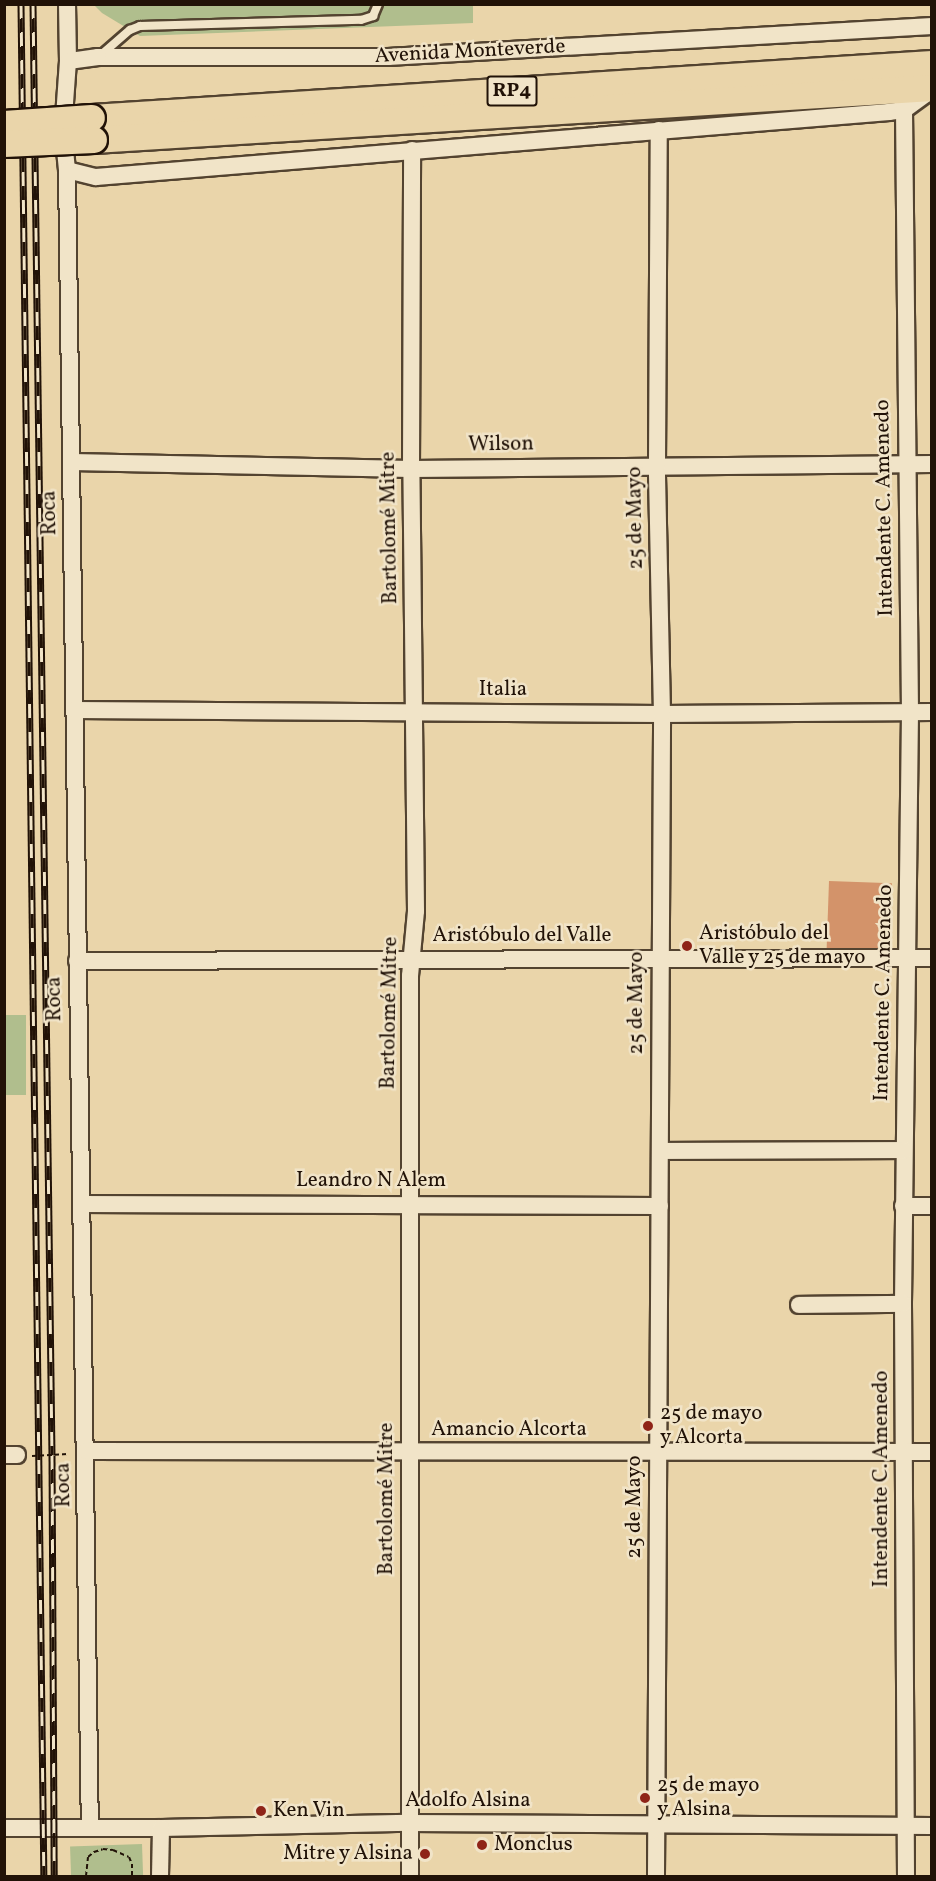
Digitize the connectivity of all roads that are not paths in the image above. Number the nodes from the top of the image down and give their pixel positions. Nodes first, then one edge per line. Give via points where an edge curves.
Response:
1 (67, 4) edge
2 (378, 4) edge
3 (932, 26) edge
4 (98, 57) junction
5 (68, 61) junction
6 (932, 64) edge
7 (932, 89) edge
8 (904, 110) junction
9 (4, 124) edge
10 (93, 129) junction
11 (659, 130) junction
12 (4, 144) edge
13 (412, 150) junction
14 (67, 170) junction
15 (72, 462) junction
16 (906, 464) junction
17 (932, 464) edge
18 (657, 465) junction
19 (411, 469) junction
20 (75, 710) junction
21 (416, 712) junction
22 (910, 712) junction
23 (932, 712) edge
24 (662, 714) junction
25 (660, 958) junction
26 (907, 958) junction
27 (932, 958) edge
28 (412, 959) junction
29 (77, 961) junction
30 (904, 1150) junction
31 (660, 1151) junction
32 (411, 1203) junction
33 (81, 1204) junction
34 (660, 1206) junction
35 (903, 1206) junction
36 (932, 1206) edge
37 (903, 1304) junction
38 (799, 1305) dead end
39 (79, 1452) junction
40 (410, 1452) junction
41 (657, 1452) junction
42 (904, 1452) junction
43 (932, 1452) edge
44 (409, 1823) junction
45 (656, 1825) junction
46 (907, 1826) junction
47 (932, 1826) edge
48 (4, 1828) edge
49 (90, 1828) junction
50 (161, 1828) junction
51 (160, 1876) edge
52 (410, 1876) edge
53 (656, 1876) edge
54 (906, 1876) edge

1 - 5 street
2 - 4 lane via 373,16 361,20 140,26
3 - 4 street, Avenida Monteverde via 388,57
4 - 5 street, Avenida Monteverde
5 - 14 street via 63,130
6 - 10 main road, Avenida Monteverde / RP4
7 - 8 street, Avenida Monteverde
7 - 10 main road, Avenida Monteverde / RP4
8 - 11 street
8 - 16 street, Intendente C. Amenedo
9 - 10 main road, Avenida Monteverde / RP4, bridge
10 - 12 main road, Avenida Monteverde / RP4, bridge
11 - 13 street
11 - 18 street, 25 de Mayo
13 - 14 street via 96,177
13 - 19 street, Bartolomé Mitre
14 - 15 street, Roca
15 - 19 street, Wilson
15 - 20 street, Roca
16 - 17 street, Wilson
16 - 18 street, Wilson
16 - 22 street, Intendente C. Amenedo
18 - 19 street, Wilson
18 - 24 street, 25 de Mayo
19 - 21 street, Bartolomé Mitre
20 - 21 street, Italia
20 - 29 street, Roca
21 - 24 street, Italia
21 - 28 street, Bartolomé Mitre via 416,911
22 - 23 street, Italia
22 - 24 street, Italia
22 - 26 street, Intendente C. Amenedo
24 - 25 street, 25 de Mayo
25 - 26 street, Aristóbulo del Valle
25 - 28 street, Aristóbulo del Valle
25 - 31 street, 25 de Mayo
26 - 27 street, Aristóbulo del Valle
26 - 30 street, Intendente C. Amenedo
28 - 29 street, Aristóbulo del Valle
28 - 32 street, Bartolomé Mitre
29 - 33 street, Roca
30 - 31 street
30 - 35 street, Intendente C. Amenedo
31 - 34 street, 25 de Mayo
32 - 33 street, Leandro N Alem
32 - 34 street, Leandro N Alem
32 - 40 street, Bartolomé Mitre
33 - 39 street, Roca
34 - 41 street, 25 de Mayo
35 - 36 street
35 - 37 street, Intendente C. Amenedo
37 - 38 street
37 - 42 street, Intendente C. Amenedo
39 - 40 street, Amancio Alcorta
39 - 49 street, Roca
40 - 41 street, Amancio Alcorta
40 - 44 street, Bartolomé Mitre
41 - 42 street, Amancio Alcorta
41 - 45 street, 25 de Mayo
42 - 43 street, Amancio Alcorta
42 - 46 street, Intendente C. Amenedo
44 - 45 street, Adolfo Alsina
44 - 50 street, Adolfo Alsina
44 - 52 street, Bartolomé Mitre
45 - 46 street, Adolfo Alsina
45 - 53 street, 25 de Mayo
46 - 47 street, Adolfo Alsina
46 - 54 street, Intendente C. Amenedo
48 - 49 street, Adolfo Alsina
49 - 50 street, Adolfo Alsina
50 - 51 street

